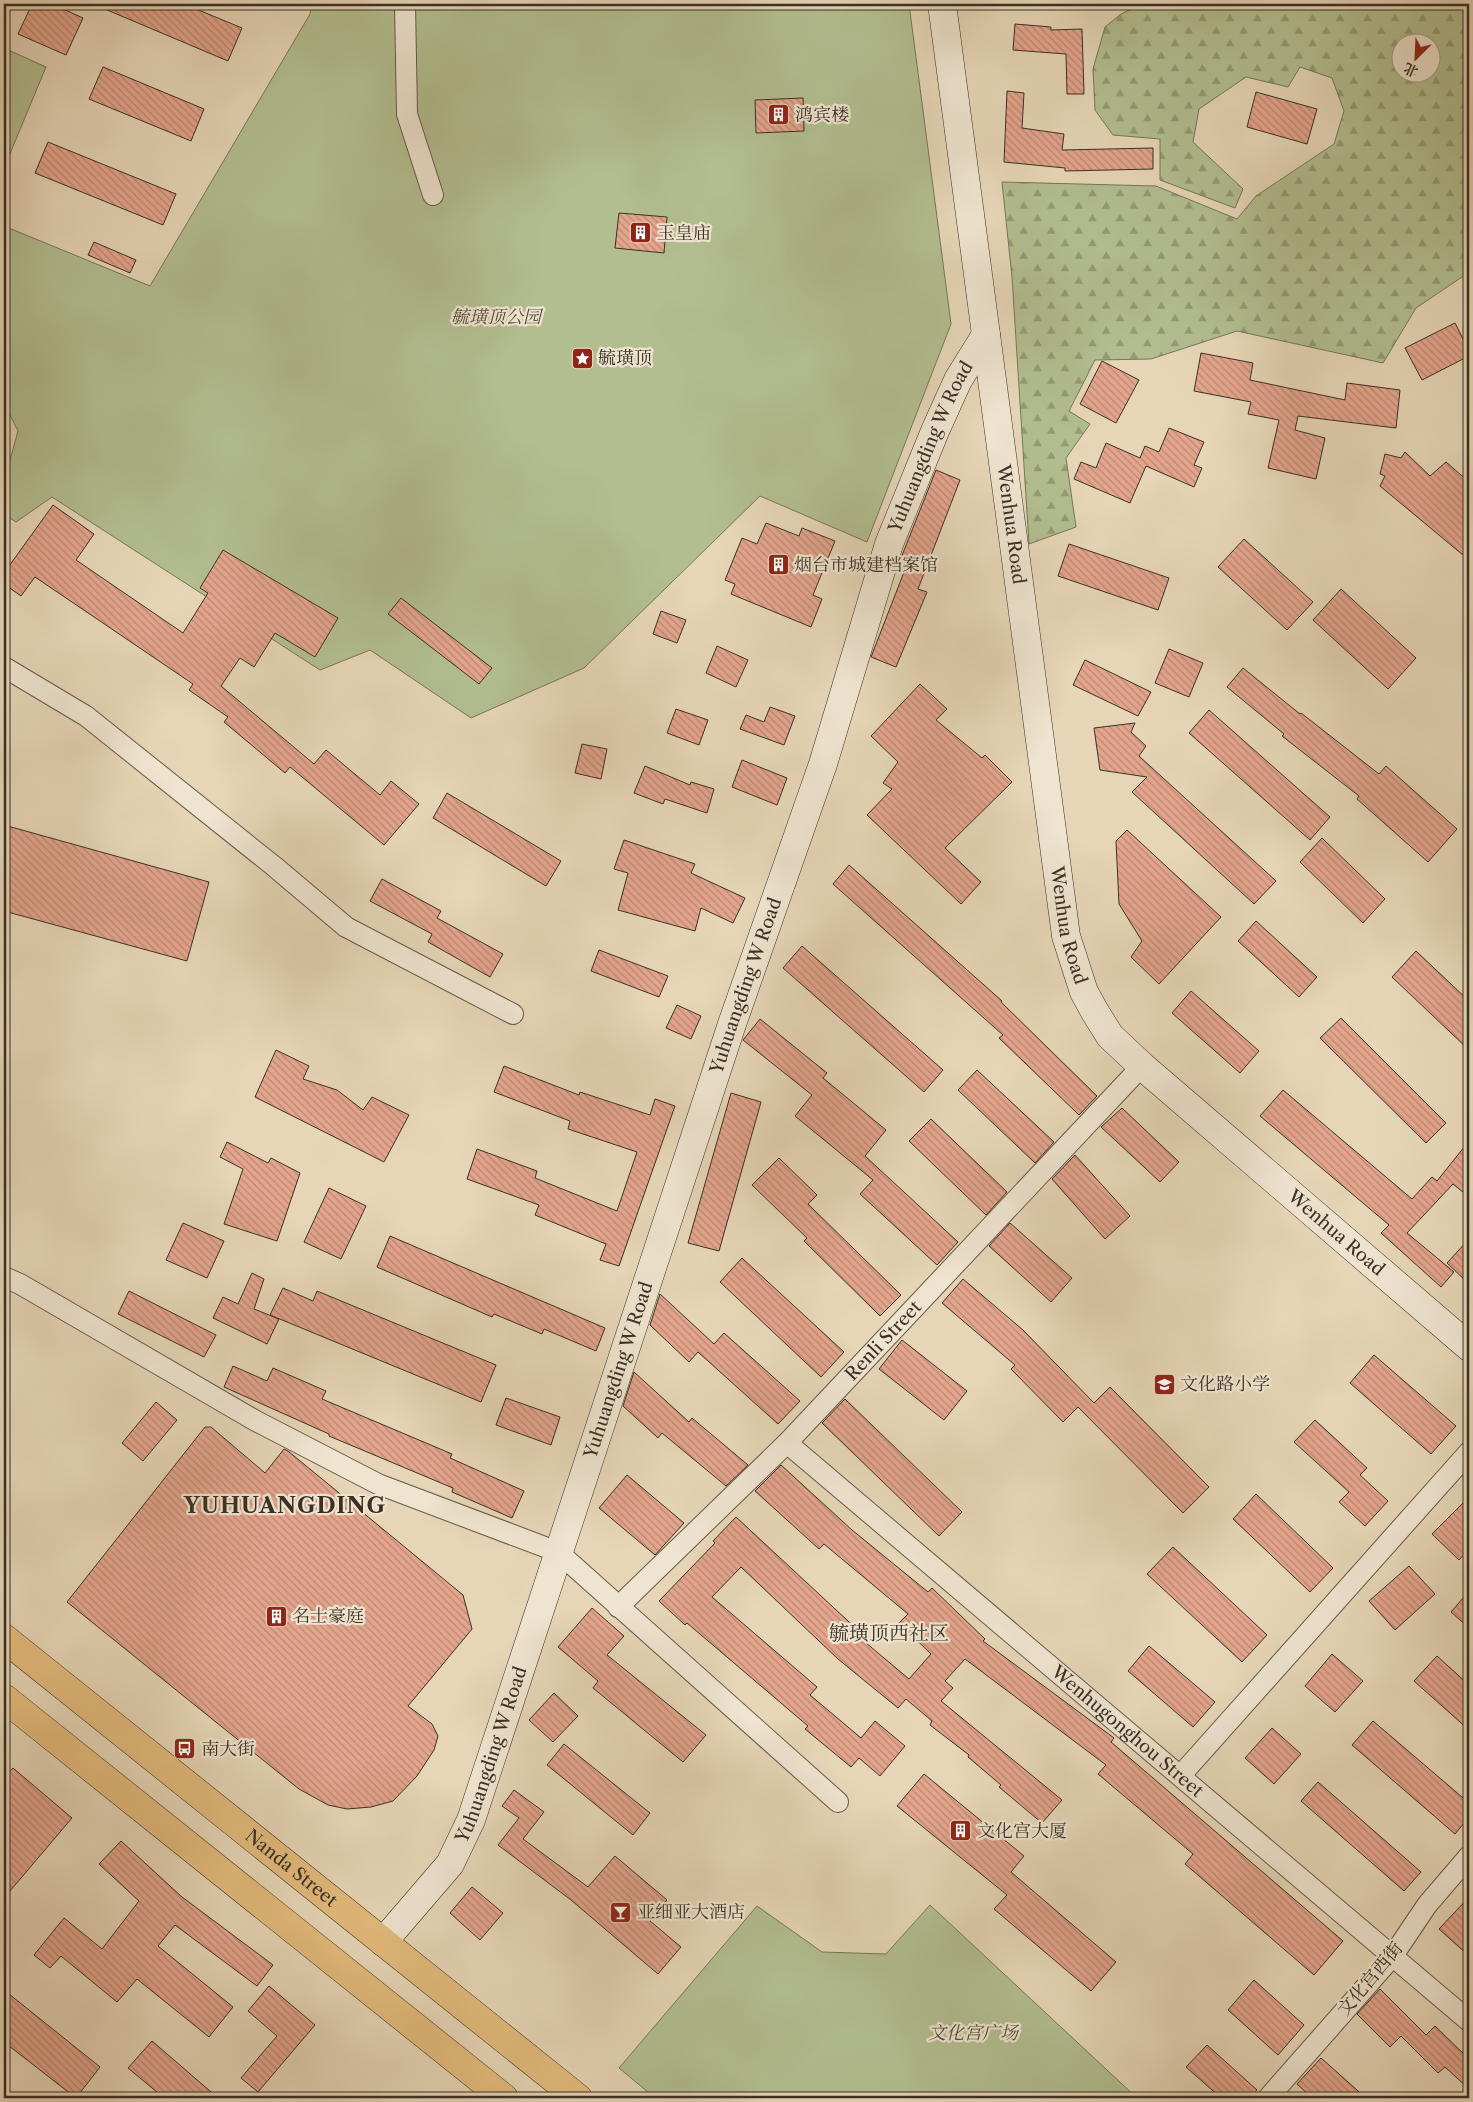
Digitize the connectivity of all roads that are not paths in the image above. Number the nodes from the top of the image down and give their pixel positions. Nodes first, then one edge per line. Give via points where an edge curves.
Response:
1 (405, 4) edge
2 (942, 4) edge
3 (433, 195) dead end
4 (986, 335) junction
5 (4, 667) edge
6 (513, 1014) dead end
7 (1142, 1066) junction
8 (4, 1277) edge
9 (1469, 1347) edge
10 (787, 1443) junction
11 (1469, 1452) edge
12 (558, 1552) junction
13 (618, 1608) junction
14 (4, 1638) edge
15 (4, 1698) edge
16 (1182, 1775) junction
17 (838, 1802) dead end
18 (1469, 1856) edge
19 (383, 1942) junction
20 (1392, 1957) junction
21 (1469, 2020) edge
22 (504, 2098) edge
23 (578, 2098) edge
24 (1268, 2098) edge

1 - 3 street via 407,114
2 - 4 street
4 - 7 street, Wenhua Road via 1066,936 1084,992 1095,1012 1110,1036
4 - 12 street, Yuhuangding W Road via 958,380 938,423 889,544 823,764 735,1014
5 - 6 street via 86,716 346,927
7 - 9 street, Wenhua Road
7 - 10 street, Renli Street
8 - 12 street via 256,1422 378,1484
10 - 13 street, Renli Street
10 - 16 street, Wenhugonghou Street
11 - 16 street
12 - 13 street
12 - 19 street, Yuhuangding W Road via 471,1820 450,1864
13 - 17 street
14 - 19 main road, Nanda Street
15 - 22 main road
16 - 20 street, Wenhugonghou Street
18 - 20 street, 文化宫西街 via 1427,1905
19 - 23 main road, Nanda Street
20 - 21 street, Wenhugonghou Street
20 - 24 street, 文化宫西街

